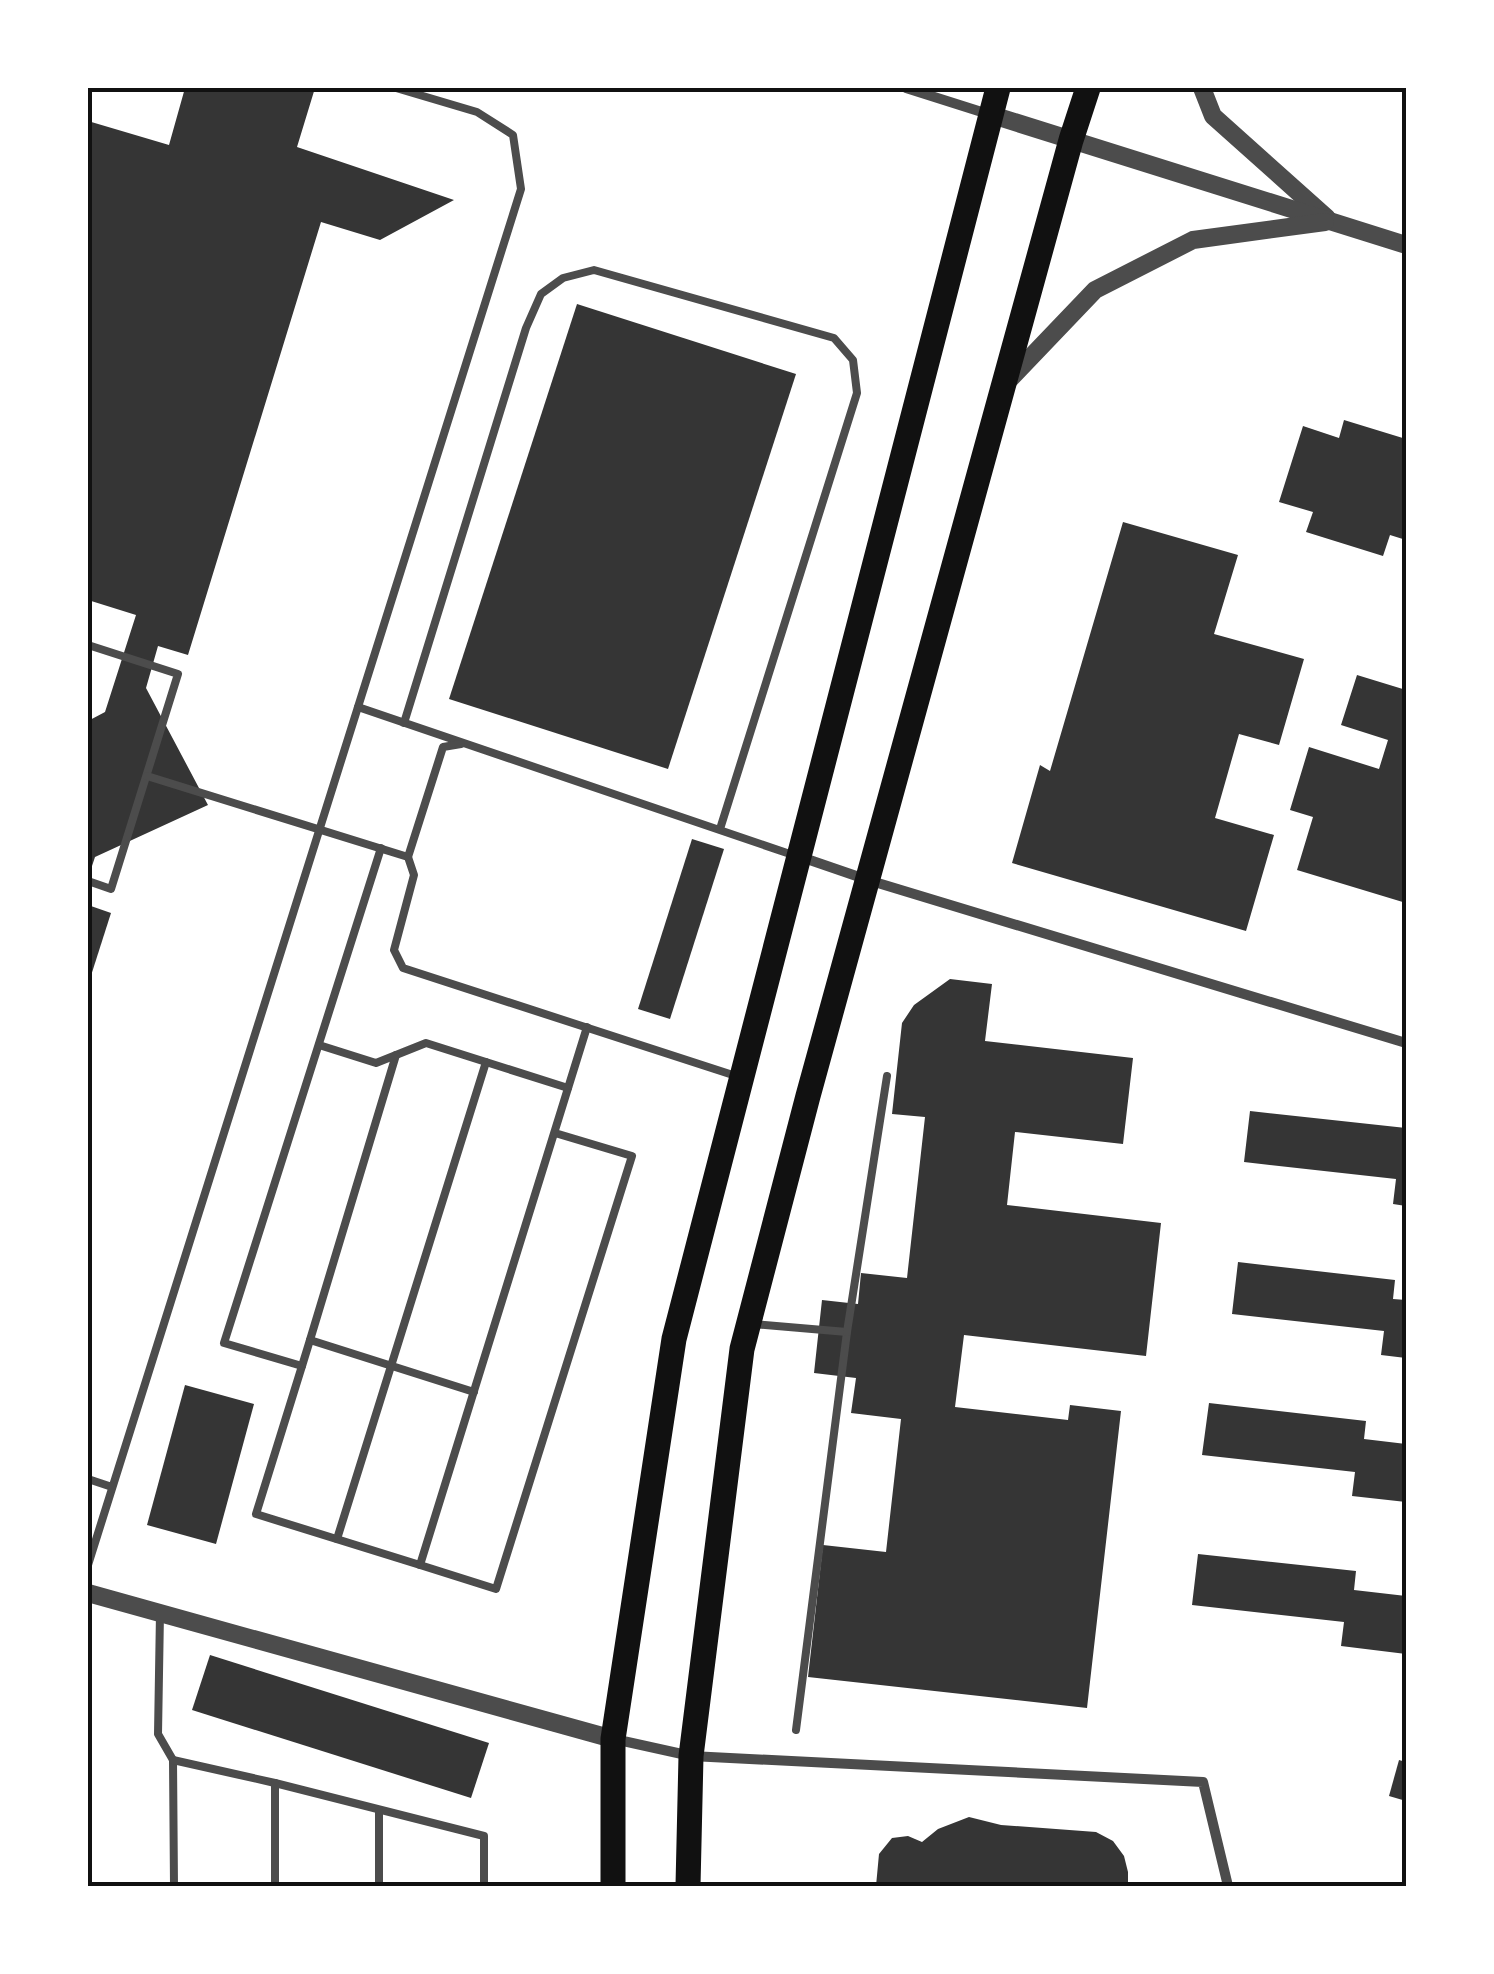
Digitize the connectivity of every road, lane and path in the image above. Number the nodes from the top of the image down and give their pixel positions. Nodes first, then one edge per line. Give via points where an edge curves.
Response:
1 (396, 88) edge
2 (906, 88) edge
3 (998, 88) edge
4 (1088, 88) edge
5 (1202, 88) edge
6 (990, 114) junction
7 (1071, 140) junction
8 (1332, 221) junction
9 (1406, 245) edge
10 (1004, 385) junction
11 (88, 645) edge
12 (358, 707) junction
13 (404, 723) junction
14 (466, 744) junction
15 (147, 776) junction
16 (319, 830) junction
17 (720, 830) junction
18 (382, 848) junction
19 (408, 856) junction
20 (798, 856) junction
21 (868, 880) junction
22 (88, 882) edge
23 (587, 1027) junction
24 (1406, 1043) edge
25 (319, 1045) junction
26 (396, 1055) junction
27 (486, 1062) junction
28 (887, 1076) dead end
29 (741, 1077) junction
30 (568, 1088) junction
31 (554, 1133) junction
32 (748, 1324) junction
33 (847, 1332) junction
34 (310, 1340) junction
35 (302, 1366) junction
36 (392, 1366) junction
37 (474, 1392) junction
38 (88, 1479) edge
39 (112, 1487) junction
40 (337, 1540) junction
41 (88, 1565) edge
42 (420, 1565) junction
43 (88, 1593) edge
44 (160, 1614) junction
45 (796, 1730) dead end
46 (613, 1739) junction
47 (691, 1756) junction
48 (172, 1760) junction
49 (275, 1783) junction
50 (380, 1810) junction
51 (174, 1886) edge
52 (275, 1886) edge
53 (380, 1886) edge
54 (484, 1886) edge
55 (613, 1886) edge
56 (688, 1886) edge
57 (1228, 1886) edge

1 - 12 lane via 477,112 513,135 521,189
2 - 6 street
3 - 6 main road
4 - 7 main road
5 - 8 street via 1212,116
6 - 7 street
6 - 20 main road
7 - 8 street
7 - 10 main road
8 - 9 street
8 - 10 street via 1193,240 1095,290
10 - 21 main road
11 - 15 lane via 178,674
12 - 13 lane
12 - 16 lane
13 - 14 lane
13 - 17 lane via 540,294 563,278 594,270 834,338 853,360 856,393
14 - 17 lane
14 - 19 lane via 443,748
15 - 16 lane
15 - 22 lane via 110,889
16 - 18 lane
16 - 39 lane
17 - 20 lane
18 - 19 lane
18 - 25 lane
19 - 23 lane via 414,875 394,950 403,968
20 - 21 street
20 - 29 main road
21 - 24 street
21 - 32 main road
23 - 29 lane
23 - 30 lane
25 - 26 lane via 376,1063
25 - 35 lane via 224,1343
26 - 27 lane via 426,1042
26 - 34 lane
27 - 30 lane
27 - 36 lane
28 - 33 lane
29 - 46 main road via 674,1339
30 - 31 lane
31 - 37 lane
31 - 42 lane via 632,1156 496,1588
32 - 33 lane
32 - 47 main road
33 - 45 lane
34 - 35 lane
34 - 36 lane
35 - 40 lane via 256,1514
36 - 37 lane
36 - 40 lane
37 - 42 lane
38 - 39 lane
39 - 41 lane
40 - 42 lane
43 - 44 street
44 - 46 street
44 - 48 lane via 158,1734
46 - 47 street
46 - 55 main road
47 - 56 main road
47 - 57 street via 1204,1782
48 - 49 lane
48 - 51 lane
49 - 50 lane
49 - 52 lane
50 - 53 lane
50 - 54 lane via 484,1836

